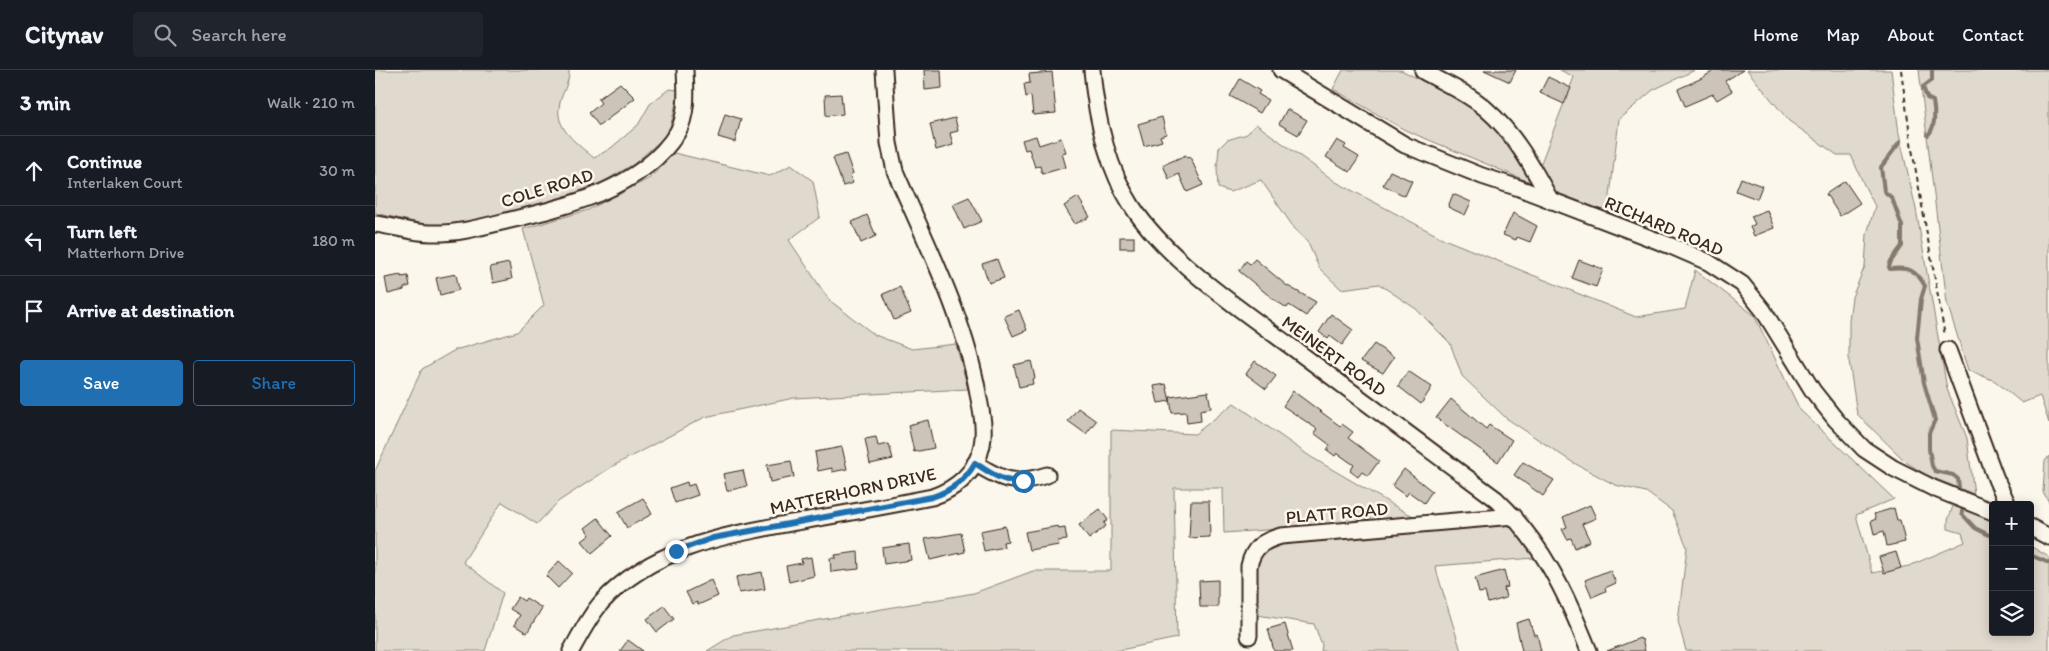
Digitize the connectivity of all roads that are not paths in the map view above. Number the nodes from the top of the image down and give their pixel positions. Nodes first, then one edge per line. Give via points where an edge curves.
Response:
1 (685, 70) edge
2 (884, 70) edge
3 (1092, 70) edge
4 (1281, 70) edge
5 (1423, 71) edge
6 (1297, 74) edge
7 (1551, 201) junction
8 (375, 224) edge
9 (1948, 350) road end
10 (975, 463) junction
11 (1047, 476) dead end
12 (2006, 501) edge
13 (1989, 510) edge
14 (1514, 516) junction
15 (2034, 529) edge
16 (2049, 537) edge
17 (1249, 636) dead end
18 (571, 651) edge
19 (1589, 651) edge

1 - 8 street, COLE ROAD via 685,112 678,132 645,167 608,189 553,210 478,228 424,232
2 - 10 street, MATTERHORN DRIVE via 889,143 895,171 965,335 973,365 983,427 983,445
3 - 14 street, MEINERT ROAD via 1100,120 1119,182 1133,207 1159,240 1249,316 1496,499
4 - 6 street, RICHARD ROAD
5 - 7 street via 1485,109 1510,133
6 - 7 street, RICHARD ROAD via 1405,145
7 - 13 street, RICHARD ROAD via 1671,246 1707,262 1742,284 1763,310 1813,390 1864,449 1925,484
9 - 12 street
10 - 11 street via 994,475 1018,482
10 - 18 street, MATTERHORN DRIVE via 957,485 932,497 713,538 676,551 613,591 596,609
14 - 17 street, PLATT ROAD via 1281,536 1267,540 1255,550 1249,566
14 - 19 street, MEINERT ROAD via 1563,587
15 - 16 street

